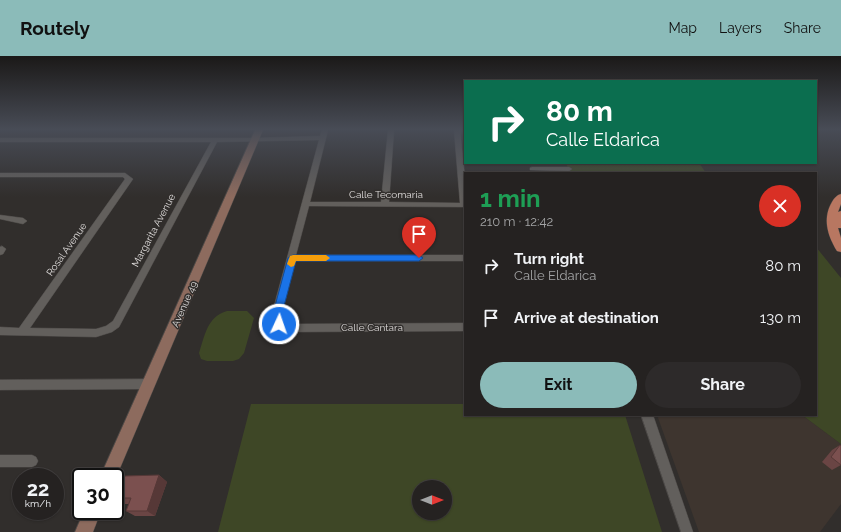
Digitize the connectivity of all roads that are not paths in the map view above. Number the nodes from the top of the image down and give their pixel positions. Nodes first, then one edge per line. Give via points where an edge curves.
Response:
1 (208, 152) edge
2 (250, 152) edge
3 (320, 152) edge
4 (389, 152) edge
5 (458, 152) edge
6 (531, 168) edge
7 (569, 169) dead end
8 (0, 175) edge
9 (841, 197) edge
10 (306, 204) junction
11 (385, 204) junction
12 (464, 205) edge
13 (841, 214) edge
14 (0, 217) edge
15 (23, 221) dead end
16 (841, 225) edge
17 (841, 248) edge
18 (293, 258) junction
19 (464, 258) edge
20 (464, 327) edge
21 (0, 331) edge
22 (22, 331) junction
23 (149, 384) junction
24 (0, 385) edge
25 (647, 416) edge
26 (0, 461) edge
27 (32, 461) dead end
28 (112, 468) edge
29 (89, 520) edge
30 (84, 532) edge
31 (687, 532) edge

1 - 22 street, Margarita Avenue via 119,318 109,329 96,333
2 - 23 street, Avenue 49
3 - 10 street
4 - 11 street
5 - 12 street
6 - 7 street
8 - 22 street, Rosal Avenue via 125,175 129,179
9 - 17 main road via 832,210 831,220
10 - 11 street, Calle Tecomaria
10 - 18 street
11 - 12 street, Calle Tecomaria
13 - 16 main road
14 - 15 street
18 - 19 street
18 - 20 street, Calle Cantara via 276,317 279,324 294,328
21 - 22 street
23 - 24 street
23 - 28 street, Avenue 49
25 - 31 street
26 - 27 street
29 - 30 street

